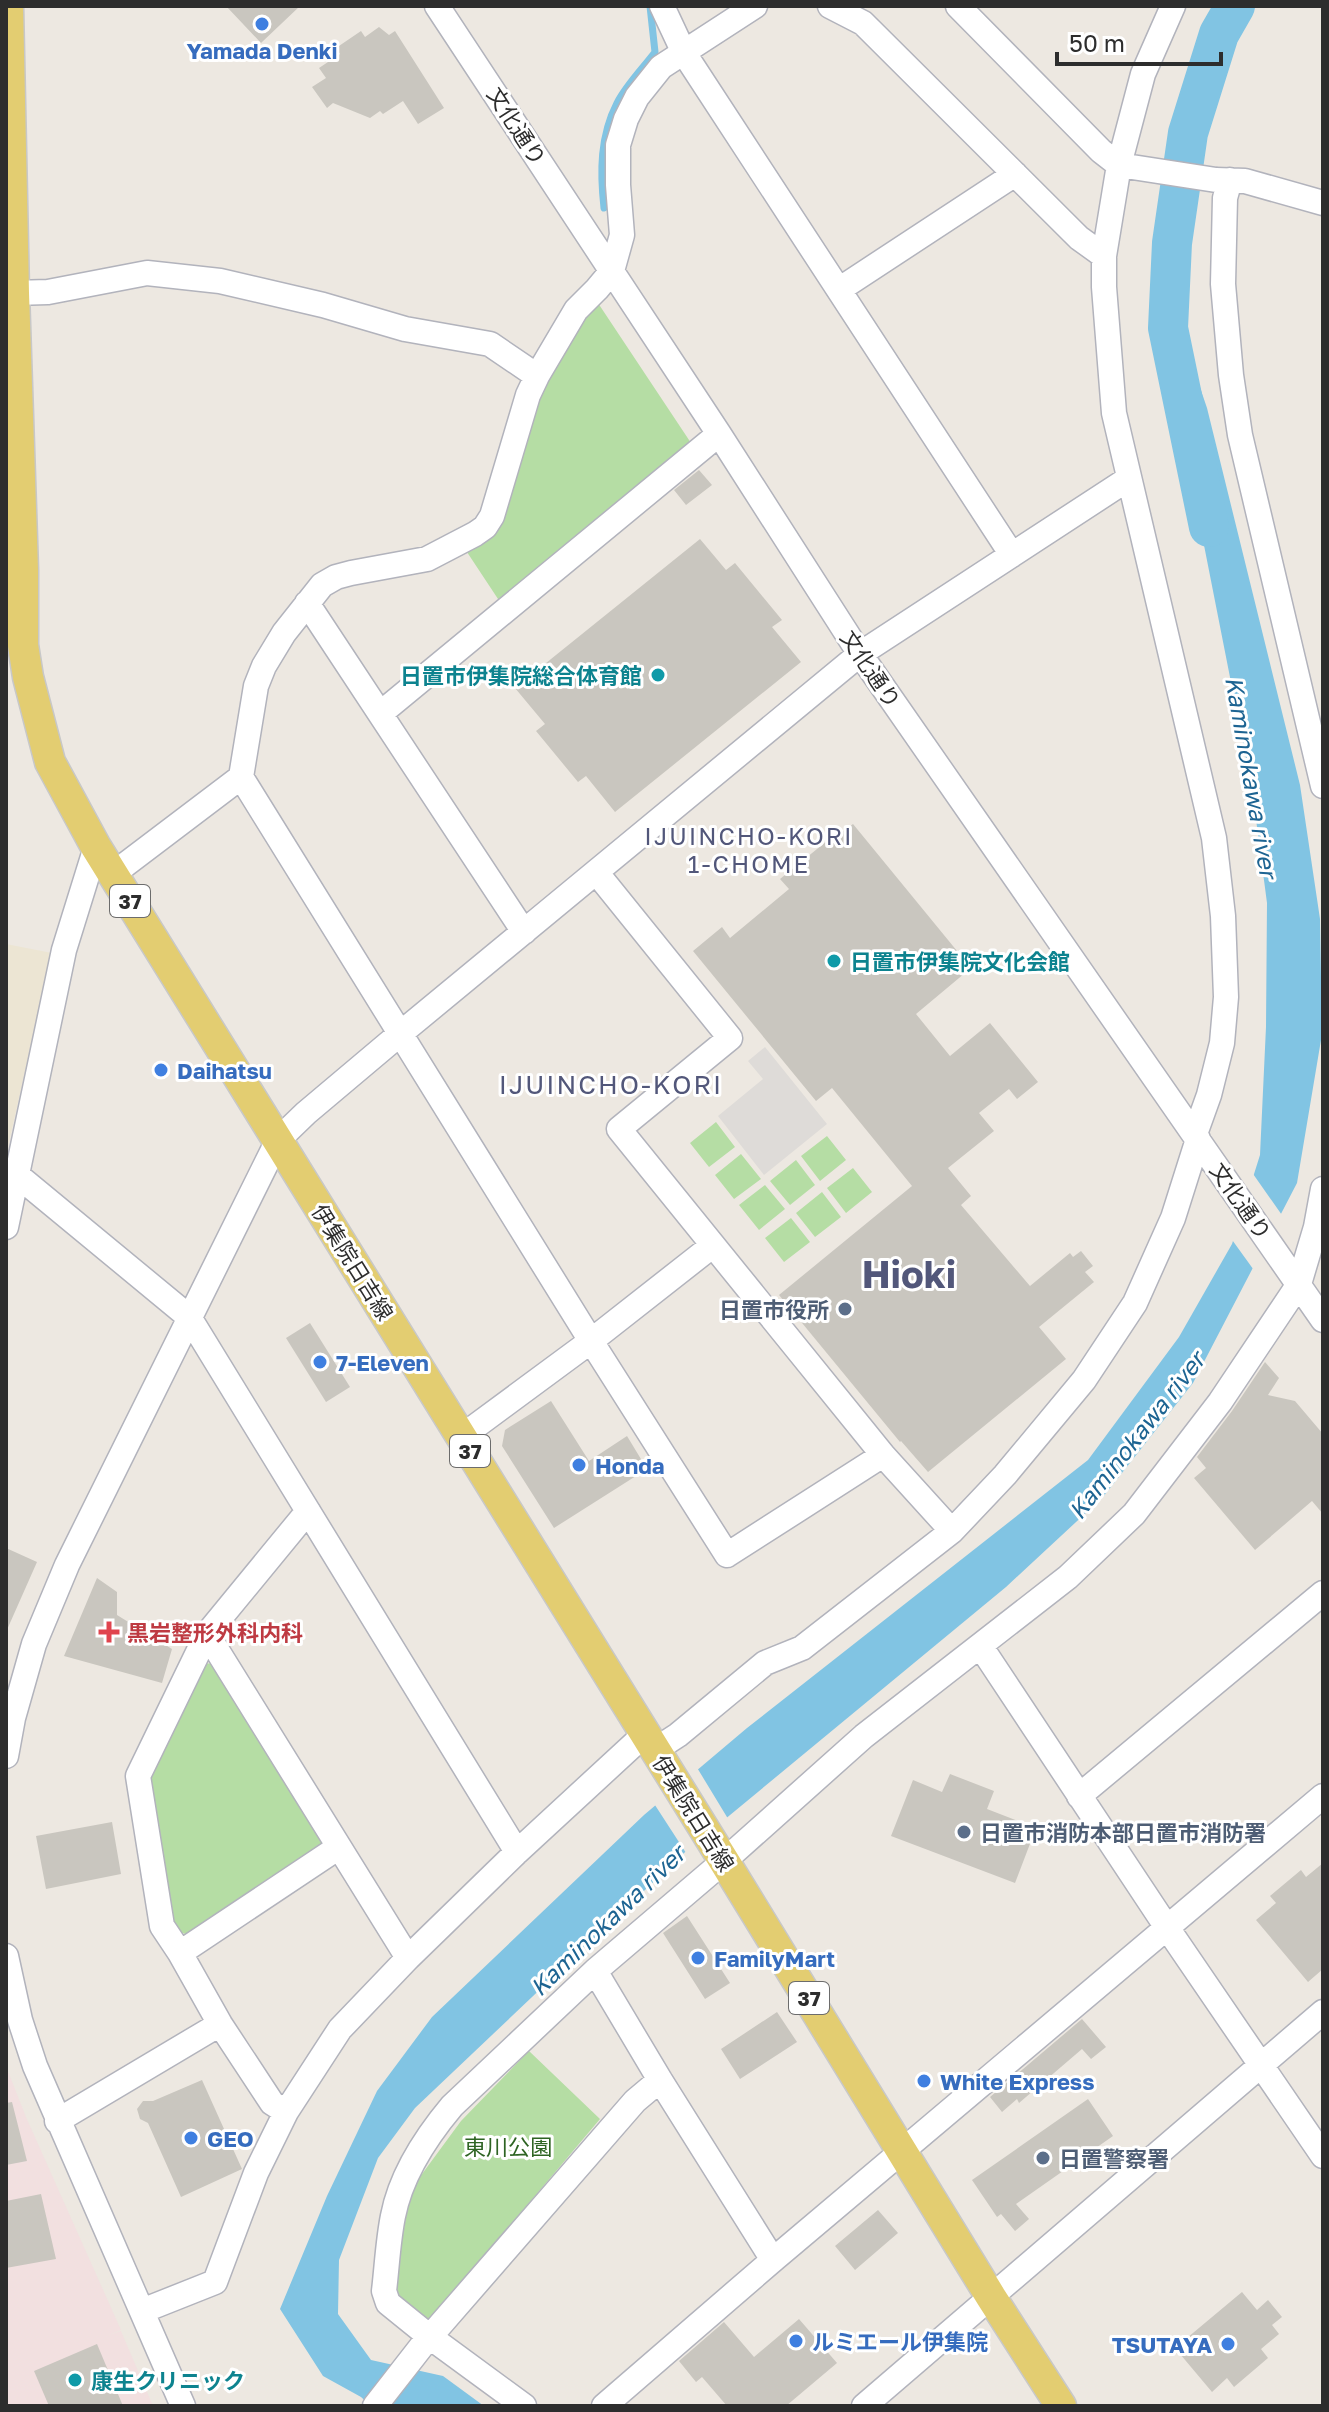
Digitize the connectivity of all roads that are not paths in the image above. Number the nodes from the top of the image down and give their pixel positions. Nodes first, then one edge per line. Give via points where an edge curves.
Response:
1 (8, 6) edge
2 (437, 6) edge
3 (662, 6) edge
4 (755, 6) edge
5 (830, 6) edge
6 (958, 6) edge
7 (1173, 6) edge
8 (684, 53) junction
9 (1126, 167) junction
10 (1015, 174) junction
11 (1223, 180) junction
12 (1323, 203) edge
13 (1104, 256) junction
14 (612, 271) junction
15 (840, 289) junction
16 (14, 293) junction
17 (532, 373) junction
18 (719, 434) junction
19 (1128, 479) junction
20 (1012, 555) junction
21 (307, 603) junction
22 (14, 645) edge
23 (860, 654) junction
24 (381, 713) junction
25 (241, 777) junction
26 (1323, 786) edge
27 (96, 847) junction
28 (596, 872) junction
29 (113, 874) junction
30 (524, 932) junction
31 (401, 1033) junction
32 (278, 1140) junction
33 (1201, 1143) junction
34 (17, 1175) junction
35 (1323, 1189) edge
36 (6, 1227) edge
37 (712, 1246) junction
38 (1299, 1284) junction
39 (189, 1317) junction
40 (1323, 1320) edge
41 (591, 1341) junction
42 (461, 1437) junction
43 (883, 1455) junction
44 (308, 1511) junction
45 (952, 1531) junction
46 (1320, 1604) edge
47 (207, 1634) junction
48 (981, 1647) junction
49 (654, 1749) junction
50 (6, 1756) edge
51 (1079, 1796) junction
52 (1323, 1796) edge
53 (339, 1847) junction
54 (517, 1852) junction
55 (720, 1854) junction
56 (1168, 1929) junction
57 (180, 1953) junction
58 (6, 1956) edge
59 (408, 1958) junction
60 (595, 1971) junction
61 (1323, 2012) edge
62 (220, 2024) junction
63 (1260, 2064) junction
64 (660, 2080) junction
65 (286, 2112) junction
66 (57, 2121) junction
67 (903, 2151) junction
68 (1323, 2156) edge
69 (773, 2260) junction
70 (991, 2297) junction
71 (142, 2311) junction
72 (426, 2342) junction
73 (183, 2406) edge
74 (375, 2406) edge
75 (524, 2406) edge
76 (604, 2406) edge
77 (864, 2406) edge
78 (1061, 2406) edge

1 - 16 main road, 伊集院日吉線 / 37
2 - 14 street, 文化通り
3 - 8 street
4 - 8 street
5 - 10 street via 863,23
6 - 9 street via 1101,151
7 - 9 street via 1143,74
8 - 14 street via 661,67 626,119 618,145 622,235
8 - 15 street
9 - 11 street
9 - 13 street
10 - 13 street
10 - 15 street
11 - 12 street
11 - 26 street via 1223,284 1240,435
13 - 19 street via 1114,413
14 - 17 street via 576,310
14 - 18 street, 文化通り
15 - 20 street
16 - 17 street via 48,292 147,273 220,281 405,329 490,344
16 - 22 main road, 伊集院日吉線 / 37 via 23,570
17 - 21 street via 496,505 485,527 427,559 336,577
18 - 23 street, 文化通り
18 - 24 street
19 - 20 street
19 - 33 street via 1214,838 1223,916 1222,1043
20 - 23 street
21 - 24 street
21 - 25 street via 256,686
22 - 27 main road, 伊集院日吉線 / 37 via 50,762
23 - 28 street
23 - 33 street, 文化通り
24 - 30 street
25 - 29 street
25 - 31 street
27 - 29 main road, 伊集院日吉線 / 37
27 - 34 street via 64,950
28 - 30 street
28 - 37 street via 730,1038 619,1129
29 - 32 main road, 伊集院日吉線 / 37
30 - 31 street
31 - 32 street
31 - 41 street
32 - 39 street
32 - 42 main road, 伊集院日吉線 / 37
33 - 38 street, 文化通り
33 - 45 street via 1135,1303 1084,1380
34 - 36 street
34 - 39 street
35 - 38 street
37 - 41 street
37 - 43 street
38 - 40 street, 文化通り
38 - 48 street via 1220,1402 1134,1514 1068,1577
39 - 44 street
39 - 50 street via 51,1601 23,1680
41 - 42 street
41 - 43 street via 727,1555
42 - 49 main road, 伊集院日吉線 / 37
43 - 45 street
44 - 47 street
44 - 54 street
45 - 49 street via 802,1648 765,1663
46 - 51 street
47 - 53 street
47 - 57 street via 138,1776 162,1926
48 - 51 street
48 - 55 street
49 - 54 street
49 - 55 main road, 伊集院日吉線 / 37
51 - 56 street
52 - 56 street
53 - 57 street
53 - 59 street
54 - 59 street
55 - 60 street
55 - 67 main road, 伊集院日吉線 / 37
56 - 63 street
56 - 67 street
57 - 62 street
58 - 66 street via 20,2020
59 - 65 street via 340,2029
60 - 64 street
60 - 72 street via 452,2106 407,2174 393,2214 384,2291 388,2303
61 - 63 street
62 - 65 street via 272,2103
62 - 66 street
63 - 68 street
63 - 70 street
64 - 69 street
64 - 72 street via 635,2101
65 - 71 street via 256,2173 215,2282
66 - 71 street
67 - 69 street
67 - 70 main road, 伊集院日吉線 / 37
69 - 76 street
70 - 77 street
70 - 78 main road, 伊集院日吉線 / 37
71 - 73 street
72 - 74 street
72 - 75 street

